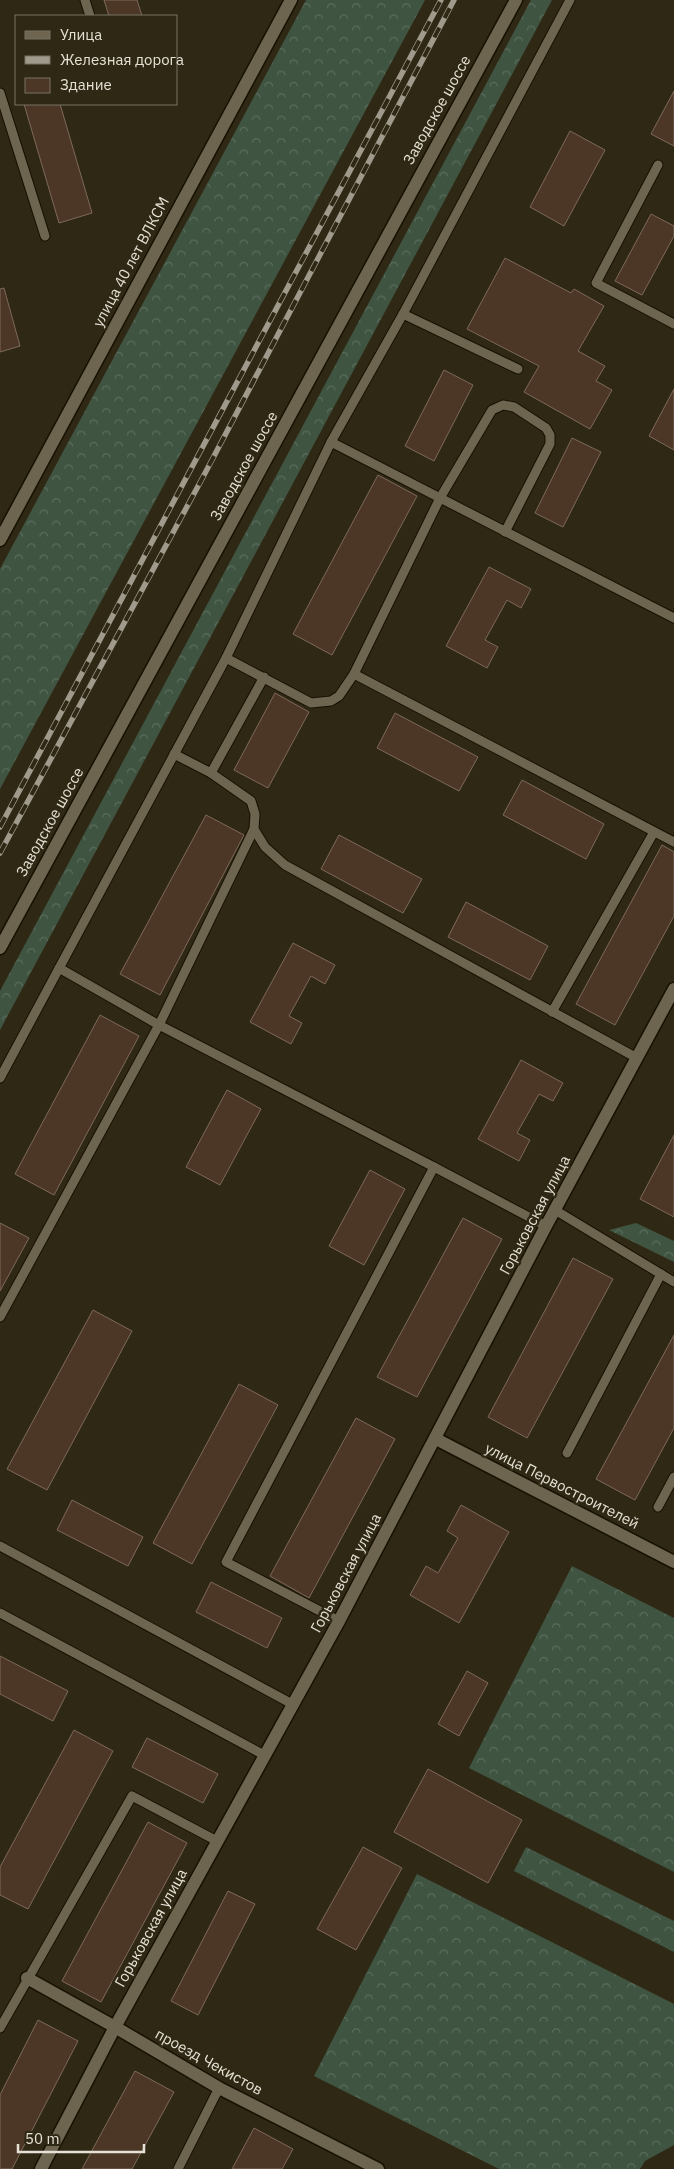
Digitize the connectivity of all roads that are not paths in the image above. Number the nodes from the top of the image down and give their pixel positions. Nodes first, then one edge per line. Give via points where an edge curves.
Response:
1 (85, 0) edge
2 (291, 0) edge
3 (516, 0) edge
4 (570, 0) edge
5 (90, 15) edge
6 (0, 93) edge
7 (658, 166) dead end
8 (45, 236) dead end
9 (403, 314) junction
10 (674, 324) edge
11 (518, 369) dead end
12 (331, 442) junction
13 (440, 498) junction
14 (504, 532) junction
15 (0, 540) edge
16 (674, 618) edge
17 (226, 658) junction
18 (354, 674) junction
19 (264, 677) junction
20 (174, 754) junction
21 (212, 773) junction
22 (254, 829) junction
23 (654, 832) junction
24 (674, 842) edge
25 (0, 948) edge
26 (59, 968) junction
27 (674, 989) edge
28 (552, 1012) junction
29 (159, 1024) junction
30 (637, 1058) junction
31 (0, 1078) edge
32 (434, 1167) junction
33 (555, 1210) junction
34 (546, 1226) junction
35 (661, 1274) junction
36 (674, 1282) edge
37 (0, 1317) edge
38 (436, 1439) junction
39 (567, 1453) dead end
40 (674, 1477) edge
41 (658, 1507) dead end
42 (0, 1546) edge
43 (674, 1562) edge
44 (0, 1613) edge
45 (339, 1622) junction
46 (294, 1704) junction
47 (264, 1755) junction
48 (217, 1841) junction
49 (27, 1978) junction
50 (115, 2027) junction
51 (0, 2028) edge
52 (219, 2088) junction
53 (41, 2169) edge
54 (178, 2169) edge
55 (378, 2169) edge

1 - 5 lane
2 - 15 street, улица 40 лет ВЛКСМ
3 - 25 street, Заводское шоссе
4 - 9 lane
6 - 8 lane
7 - 10 lane via 596,283
9 - 11 lane
9 - 12 lane
12 - 13 lane
12 - 17 lane
13 - 14 lane
13 - 14 lane via 492,410 502,405 514,407 546,428 550,444
13 - 18 lane
14 - 16 lane
17 - 19 lane
17 - 20 lane
18 - 19 lane via 339,696 331,701 311,703
18 - 23 lane
19 - 21 lane
20 - 21 lane
20 - 26 lane
21 - 22 lane via 251,801 255,814
22 - 28 lane via 265,847 285,865
22 - 29 lane
23 - 24 lane
23 - 28 lane
26 - 29 lane
26 - 31 lane
27 - 30 street, Горьковская улица
28 - 30 lane
29 - 32 lane
29 - 37 lane
30 - 33 street, Горьковская улица
32 - 34 lane
32 - 45 lane via 226,1562
33 - 34 street, Горьковская улица
33 - 35 lane
34 - 38 street, Горьковская улица
35 - 36 lane
35 - 39 lane
38 - 43 street, улица Первостроителей
38 - 45 street, Горьковская улица
40 - 41 lane
42 - 46 lane
44 - 47 lane
45 - 46 street, Горьковская улица
46 - 47 street, Горьковская улица
47 - 48 street, Горьковская улица
48 - 49 lane via 132,1796
48 - 50 street, Горьковская улица
49 - 50 street, проезд Чекистов
49 - 51 lane
50 - 52 street, проезд Чекистов
50 - 53 street, Горьковская улица
52 - 54 lane
52 - 55 street, проезд Чекистов

